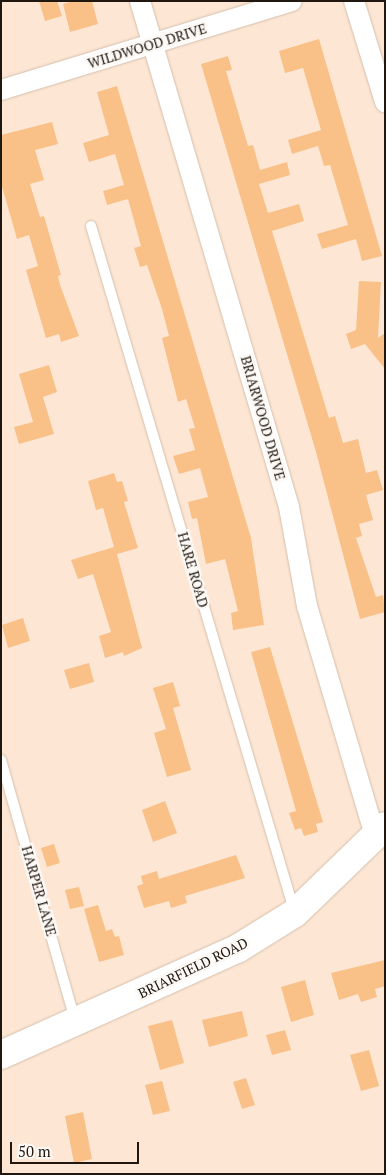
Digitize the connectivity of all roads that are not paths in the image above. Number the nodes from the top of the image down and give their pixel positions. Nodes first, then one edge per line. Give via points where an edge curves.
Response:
1 (140, 1) edge
2 (292, 1) edge
3 (354, 1) edge
4 (153, 45) junction
5 (1, 90) edge
6 (385, 102) edge
7 (92, 226) dead end
8 (1, 760) edge
9 (380, 831) edge
10 (295, 913) junction
11 (76, 1023) junction
12 (1, 1056) edge

1 - 4 street, BRIARWOOD DRIVE
2 - 4 street, WILDWOOD DRIVE
3 - 6 street
4 - 5 street, WILDWOOD DRIVE
4 - 9 street, BRIARWOOD DRIVE via 289,507 307,606
7 - 10 lane, HARE ROAD
8 - 11 lane, HARPER LANE
9 - 10 main road, BRIARFIELD ROAD
10 - 11 main road, BRIARFIELD ROAD via 237,949
11 - 12 main road, BRIARFIELD ROAD

